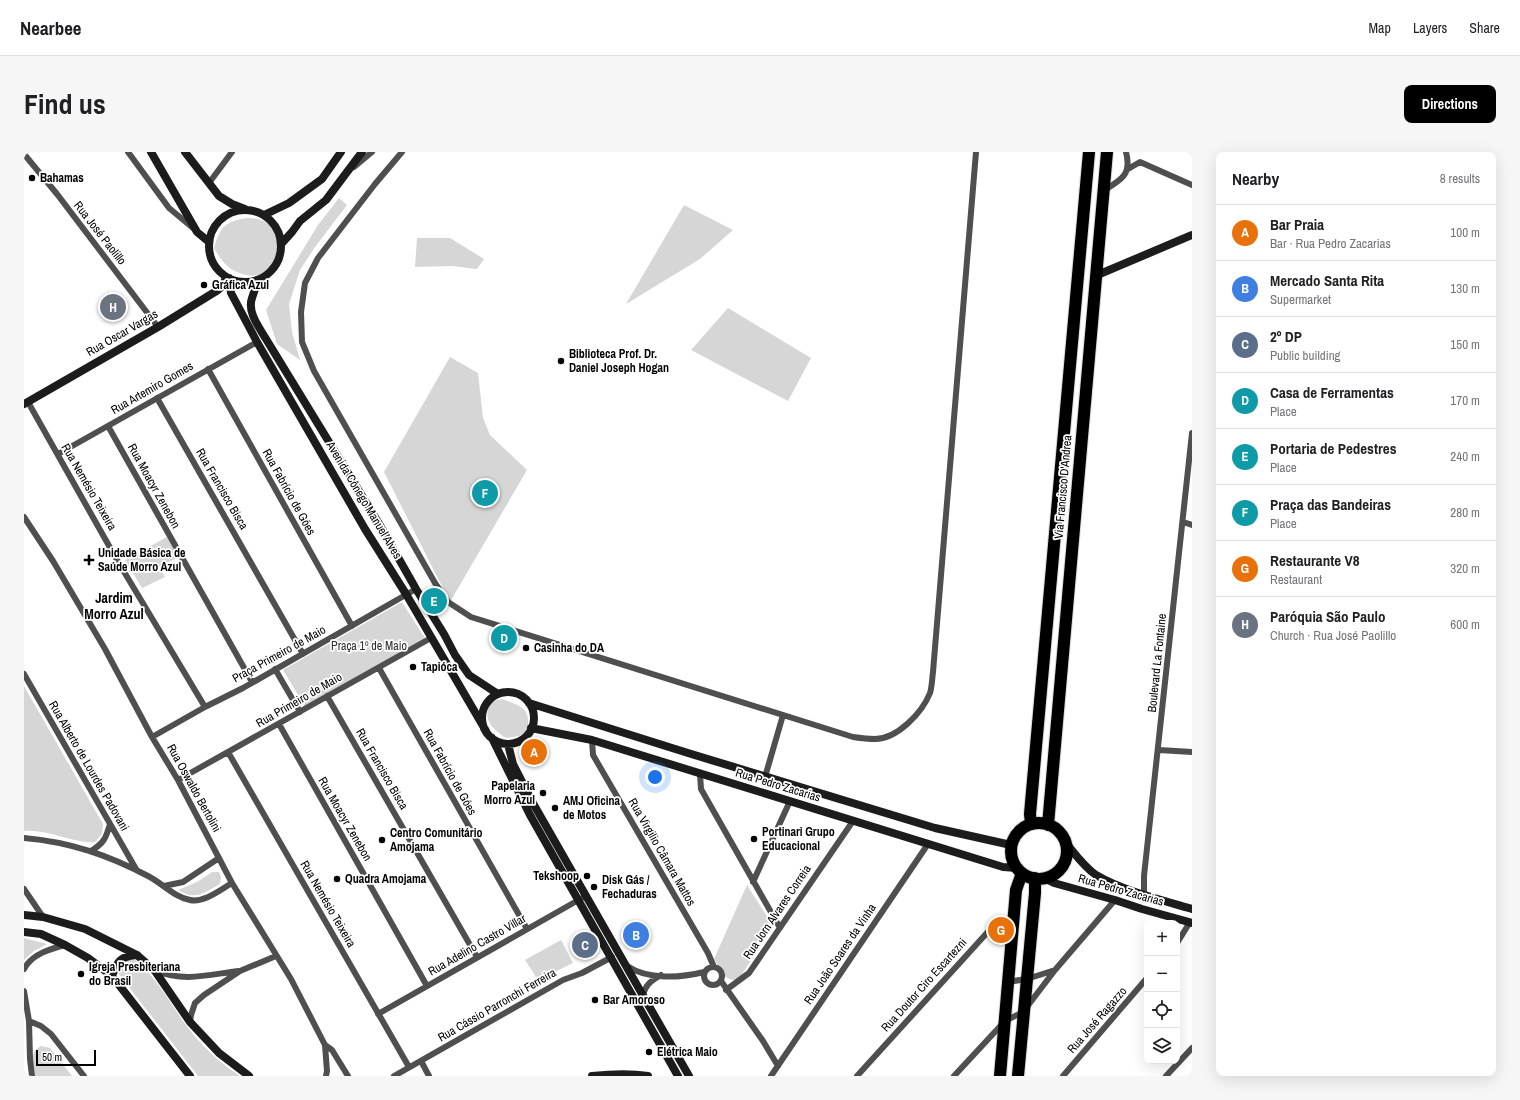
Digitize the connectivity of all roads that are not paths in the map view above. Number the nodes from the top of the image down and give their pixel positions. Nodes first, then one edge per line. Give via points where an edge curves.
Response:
1 (128, 152) edge
2 (151, 152) edge
3 (185, 152) edge
4 (232, 152) edge
5 (341, 152) edge
6 (362, 152) edge
7 (372, 152) edge
8 (402, 152) edge
9 (976, 152) edge
10 (1089, 152) edge
11 (1107, 152) edge
12 (1126, 152) edge
13 (24, 154) edge
14 (1128, 168) junction
15 (348, 172) junction
16 (210, 183) junction
17 (1192, 185) edge
18 (1103, 191) junction
19 (246, 209) junction
20 (264, 215) junction
21 (197, 232) junction
22 (1192, 235) edge
23 (209, 242) junction
24 (282, 243) junction
25 (1095, 276) junction
26 (228, 278) junction
27 (258, 280) junction
28 (158, 326) junction
29 (257, 342) junction
30 (208, 370) junction
31 (157, 398) junction
32 (26, 403) edge
33 (108, 426) junction
34 (1192, 433) edge
35 (58, 454) junction
36 (24, 517) edge
37 (1183, 522) junction
38 (1192, 525) edge
39 (416, 589) junction
40 (406, 594) junction
41 (352, 626) junction
42 (432, 638) junction
43 (303, 654) junction
44 (455, 655) junction
45 (379, 668) junction
46 (275, 669) junction
47 (24, 674) edge
48 (252, 682) junction
49 (498, 694) junction
50 (328, 696) junction
51 (529, 703) junction
52 (205, 707) junction
53 (300, 712) junction
54 (783, 715) junction
55 (279, 724) junction
56 (532, 728) junction
57 (486, 731) junction
58 (152, 737) junction
59 (492, 738) junction
60 (592, 740) junction
61 (508, 744) junction
62 (1159, 750) junction
63 (228, 752) junction
64 (1192, 752) edge
65 (700, 774) junction
66 (765, 777) junction
67 (178, 780) junction
68 (790, 801) junction
69 (853, 821) junction
70 (110, 824) junction
71 (1031, 824) junction
72 (1048, 825) junction
73 (24, 838) edge
74 (928, 844) junction
75 (1066, 844) junction
76 (1012, 845) junction
77 (91, 851) junction
78 (219, 858) junction
79 (136, 869) junction
80 (1019, 870) junction
81 (1039, 878) junction
82 (753, 882) junction
83 (232, 883) junction
84 (164, 886) junction
85 (24, 889) edge
86 (1144, 894) junction
87 (586, 896) junction
88 (578, 900) junction
89 (1115, 900) junction
90 (1192, 909) edge
91 (24, 915) edge
92 (43, 917) junction
93 (1191, 922) edge
94 (1013, 926) junction
95 (780, 928) junction
96 (527, 929) junction
97 (24, 932) edge
98 (1180, 939) edge
99 (65, 945) junction
100 (137, 955) junction
101 (276, 956) junction
102 (612, 957) junction
103 (477, 958) junction
104 (625, 965) junction
105 (24, 969) edge
106 (1055, 970) junction
107 (155, 971) junction
108 (240, 971) junction
109 (708, 971) junction
110 (660, 975) junction
111 (112, 976) junction
112 (1027, 979) junction
113 (1008, 982) junction
114 (1144, 982) edge
115 (718, 983) junction
116 (427, 986) junction
117 (726, 990) junction
118 (24, 991) edge
119 (642, 995) junction
120 (1023, 1012) junction
121 (378, 1014) junction
122 (29, 1021) junction
123 (1005, 1021) junction
124 (190, 1022) junction
125 (325, 1045) junction
126 (1192, 1048) edge
127 (421, 1061) junction
128 (778, 1066) junction
129 (409, 1068) junction
130 (32, 1076) edge
131 (84, 1076) edge
132 (190, 1076) edge
133 (249, 1076) edge
134 (326, 1076) edge
135 (348, 1076) edge
136 (394, 1076) edge
137 (429, 1076) edge
138 (592, 1076) edge
139 (648, 1076) edge
140 (678, 1076) edge
141 (689, 1076) edge
142 (771, 1076) edge
143 (857, 1076) edge
144 (954, 1076) edge
145 (1000, 1076) edge
146 (1018, 1076) edge
147 (1063, 1076) edge
148 (1166, 1076) edge

1 - 21 street via 169,208
2 - 21 street
3 - 16 street
4 - 16 street
5 - 20 street via 322,179 289,203
6 - 15 street
7 - 15 street
8 - 54 street via 318,258 305,283 301,312 302,342 314,371 435,583 448,602 471,617
9 - 54 street via 934,672 930,693 909,723 893,733 876,739 853,737
10 - 71 highway, Via Francisco D'Andrea
11 - 18 highway, Via Francisco D'Andrea
12 - 14 street
13 - 28 street, Rua José Paolillo
14 - 17 street via 1140,162
14 - 18 street via 1122,178
15 - 24 street via 326,200 300,221
16 - 19 street via 220,196
18 - 25 highway, Via Francisco D'Andrea
19 - 20 street
19 - 23 street via 235,211 217,222
20 - 24 street via 273,222
21 - 23 street
22 - 25 street
23 - 26 street via 213,262
24 - 27 street via 276,265
25 - 72 highway, Via Francisco D'Andrea
26 - 27 street via 249,282
26 - 28 street, Rua Oscar Vargas via 218,290
26 - 29 street, Avenida Cônego Manuel Alves via 231,293
27 - 39 street, Avenida Cônego Manuel Alves via 251,298 253,315
28 - 32 street, Rua Oscar Vargas
29 - 30 street, Rua Artemiro Gomes
29 - 40 street, Avenida Cônego Manuel Alves
30 - 31 street, Rua Artemiro Gomes
30 - 41 street, Rua Fabrício de Góes
31 - 33 street, Rua Artemiro Gomes
31 - 43 street, Rua Francisco Bisca
32 - 35 street, Rua Nemésio Teixeira
33 - 35 street, Rua Artemiro Gomes
33 - 48 street, Rua Moacyr Zenebon
34 - 37 street, Boulevard La Fontaine
35 - 52 street, Rua Nemésio Teixeira
36 - 58 street, Rua Oswaldo Bertolini via 101,642
37 - 38 street
37 - 62 street, Boulevard La Fontaine
39 - 40 street, Praça Primeiro de Maio
39 - 44 street, Avenida Cônego Manuel Alves
40 - 41 street, Praça Primeiro de Maio
40 - 42 street, Avenida Cônego Manuel Alves
41 - 43 street, Praça Primeiro de Maio
42 - 44 street via 440,638
42 - 45 street, Rua Primeiro de Maio
42 - 57 street, Avenida Cônego Manuel Alves
43 - 46 street, Praça Primeiro de Maio
44 - 49 street, Avenida Cônego Manuel Alves via 469,675
45 - 50 street, Rua Primeiro de Maio
45 - 96 street, Rua Fabrício de Góes
46 - 48 street, Praça Primeiro de Maio
46 - 53 street
47 - 70 street, Rua Alberto de Lourdes Padovani
48 - 52 street, Praça Primeiro de Maio
49 - 51 street via 515,693
49 - 57 street via 485,706 482,718
50 - 53 street, Rua Primeiro de Maio
50 - 103 street, Rua Francisco Bisca
51 - 56 street via 533,711
51 - 66 street, Rua Pedro Zacarias
52 - 58 street, Praça Primeiro de Maio
53 - 55 street, Rua Primeiro de Maio
54 - 66 street
55 - 63 street, Rua Primeiro de Maio
55 - 116 street, Rua Moacyr Zenebon
56 - 60 street, Rua Pedro Zacarias
56 - 61 street via 522,739
57 - 59 street
58 - 67 street, Rua Oswaldo Bertolini
59 - 61 street
59 - 88 street via 530,815
60 - 65 street, Rua Pedro Zacarias
60 - 109 street, Rua Virgilio Câmara Mattos via 593,755 708,953
61 - 87 street via 520,778
62 - 64 street
62 - 86 street, Boulevard La Fontaine
63 - 67 street, Rua Primeiro de Maio
63 - 121 street, Rua Nemésio Teixeira
65 - 68 street, Rua Pedro Zacarias
65 - 82 street via 701,789
66 - 76 street, Rua Pedro Zacarias via 935,828
67 - 78 street, Rua Oswaldo Bertolini
68 - 69 street, Rua Pedro Zacarias
68 - 82 street
69 - 74 street, Rua Pedro Zacarias
69 - 95 street, Rua Jorn Alvares Correia
70 - 77 street via 101,845
70 - 79 street, Rua Alberto de Lourdes Padovani
71 - 72 highway
71 - 76 highway via 1018,832
72 - 75 highway via 1062,835
73 - 77 street via 51,840
74 - 80 street, Rua Pedro Zacarias
74 - 128 street, Rua João Soares da Vinha
75 - 81 highway via 1065,862 1060,870 1053,875
75 - 86 street, Rua Pedro Zacarias via 1095,874
76 - 80 highway via 1013,861
77 - 79 street
78 - 83 street, Rua Oswaldo Bertolini
78 - 84 street via 183,882
79 - 84 street
80 - 81 highway
80 - 94 highway
81 - 89 street, Rua Pedro Zacarias
81 - 112 highway via 1035,893
82 - 95 street
83 - 84 street via 203,899 191,901
83 - 101 street, Rua Oswaldo Bertolini
85 - 92 street
86 - 90 street, Rua Pedro Zacarias
87 - 88 street, Rua Adelino Castro Villar
87 - 104 street
88 - 96 street, Rua Adelino Castro Villar
88 - 102 street
89 - 93 street, Rua Pedro Zacarias
89 - 106 street
91 - 92 street
92 - 100 street via 85,929
93 - 98 street
94 - 113 highway
94 - 143 street, Rua Doutor Ciro Escartezni via 1002,922 995,924
95 - 117 street, Rua Jorn Alvares Correia via 749,973
96 - 103 street, Rua Adelino Castro Villar
97 - 99 street via 41,934
99 - 105 street via 38,954
99 - 111 street
100 - 107 street
100 - 111 street via 126,956 119,961
101 - 108 street
101 - 125 street, Rua Oswaldo Bertolini via 291,979
102 - 127 street, Rua Cássio Parronchi Ferreira via 582,974 563,980
102 - 140 street
103 - 116 street, Rua Adelino Castro Villar
104 - 110 street via 634,970
104 - 119 street
106 - 112 street
106 - 120 street
107 - 108 street via 169,976 186,977
107 - 124 street
108 - 124 street via 195,1003
109 - 110 street via 689,976
109 - 115 street via 706,983
109 - 115 street, Rua Virgilio Câmara Mattos via 720,970 722,975
110 - 119 street via 649,982
111 - 132 street
112 - 113 street
112 - 120 highway
113 - 123 highway
114 - 147 street, Rua José Ragazzo
115 - 117 street
116 - 121 street, Rua Adelino Castro Villar
117 - 128 street
118 - 122 street
119 - 141 street
120 - 123 street
120 - 146 highway
121 - 129 street, Rua Nemésio Teixeira
122 - 130 street
122 - 131 street via 51,1034
123 - 144 street
123 - 145 highway
124 - 133 street via 219,1053
125 - 134 street, Rua Oswaldo Bertolini
125 - 135 street via 332,1050
126 - 148 street
127 - 129 street, Rua Cássio Parronchi Ferreira
127 - 137 street
128 - 142 street, Rua João Soares da Vinha
129 - 136 street, Rua Cássio Parronchi Ferreira
138 - 139 street

